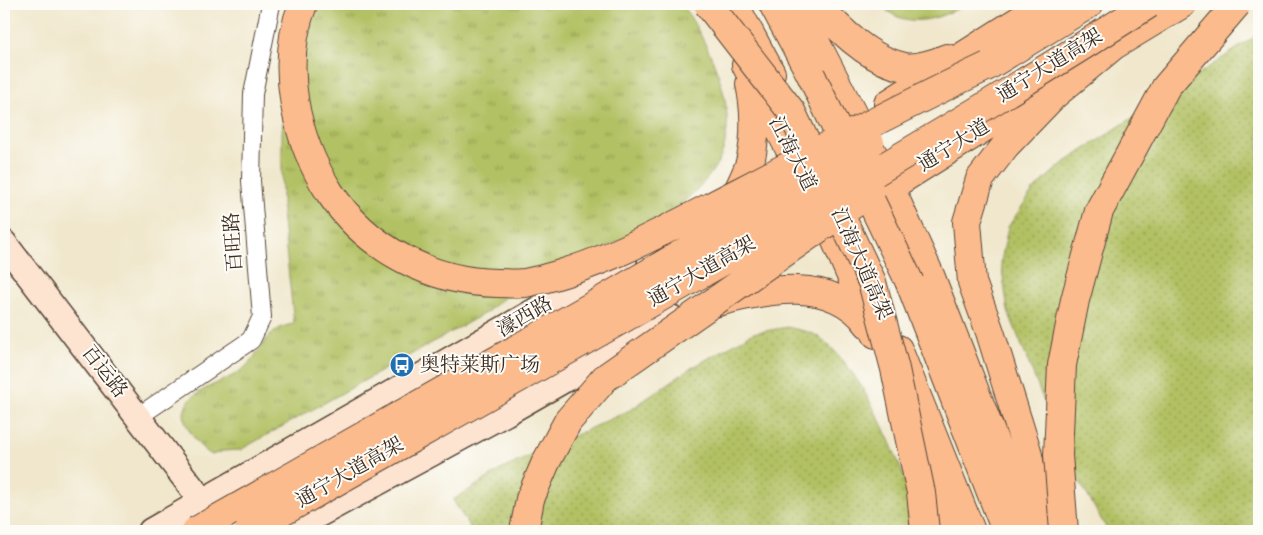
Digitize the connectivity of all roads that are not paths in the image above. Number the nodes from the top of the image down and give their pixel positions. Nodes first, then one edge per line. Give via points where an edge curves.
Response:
1 (271, 4) edge
2 (303, 4) edge
3 (708, 4) edge
4 (714, 4) edge
5 (734, 4) edge
6 (773, 4) edge
7 (796, 4) edge
8 (816, 4) edge
9 (1045, 4) edge
10 (1089, 4) edge
11 (1149, 4) edge
12 (1182, 4) edge
13 (1237, 4) edge
14 (991, 38) junction
15 (1112, 46) junction
16 (745, 62) junction
17 (988, 66) junction
18 (1014, 90) junction
19 (791, 112) junction
20 (857, 122) junction
21 (794, 161) junction
22 (890, 187) junction
23 (736, 195) junction
24 (829, 225) junction
25 (4, 243) edge
26 (872, 282) junction
27 (681, 312) junction
28 (877, 335) junction
29 (983, 412) junction
30 (139, 416) junction
31 (1026, 451) junction
32 (203, 502) junction
33 (151, 531) edge
34 (196, 531) edge
35 (249, 531) edge
36 (288, 531) edge
37 (524, 531) edge
38 (925, 531) edge
39 (952, 531) edge
40 (971, 531) edge
41 (1006, 531) edge
42 (1029, 531) edge
43 (1044, 531) edge
44 (1064, 531) edge
45 (1068, 531) edge

1 - 30 street, 百旺路 via 253,94 251,182 262,317 251,340
2 - 17 main road, bridge via 293,51 293,87 308,153 320,177 340,207 366,235 405,262 447,276 481,282 523,283 580,268 667,229
3 - 19 main road, bridge
4 - 16 main road, 江海大道
5 - 19 main road, 江海大道高架, bridge
6 - 41 main road, 江海大道高架, bridge via 811,75 910,283
7 - 20 main road
8 - 14 main road via 874,55 906,68 938,62
9 - 14 main road
10 - 17 main road, 通宁大道高架
11 - 18 main road, 通宁大道高架, bridge
12 - 15 main road, 通宁大道
13 - 44 main road, bridge via 1166,87 1099,211 1075,300 1062,366 1058,455
14 - 20 main road
15 - 22 main road, 通宁大道
15 - 31 main road via 1053,96 1006,145 980,179 967,222 972,282
16 - 21 main road, 江海大道
16 - 23 main road via 753,98 754,136 751,159
17 - 34 main road, 通宁大道高架, bridge via 874,140 601,302
18 - 35 main road, 通宁大道高架, bridge via 612,325
18 - 37 main road, bridge via 605,378 568,421 546,462 530,499
19 - 26 main road, 江海大道高架, bridge
20 - 21 main road
20 - 22 main road
21 - 23 main road, 濠西路
21 - 24 main road, 江海大道
22 - 24 main road, 通宁大道
22 - 29 main road via 930,275
23 - 32 main road, 濠西路
24 - 27 main road
24 - 28 main road, 江海大道
25 - 30 main road, 百运路
26 - 38 main road, bridge via 922,493
26 - 40 main road, 江海大道高架, bridge
27 - 28 main road via 749,294 782,289 812,292 845,301 861,314
27 - 36 main road via 506,413
28 - 39 main road, 江海大道
29 - 31 main road
29 - 42 main road
30 - 32 main road, 百运路
31 - 43 main road
31 - 45 main road
32 - 33 main road, 濠西路

